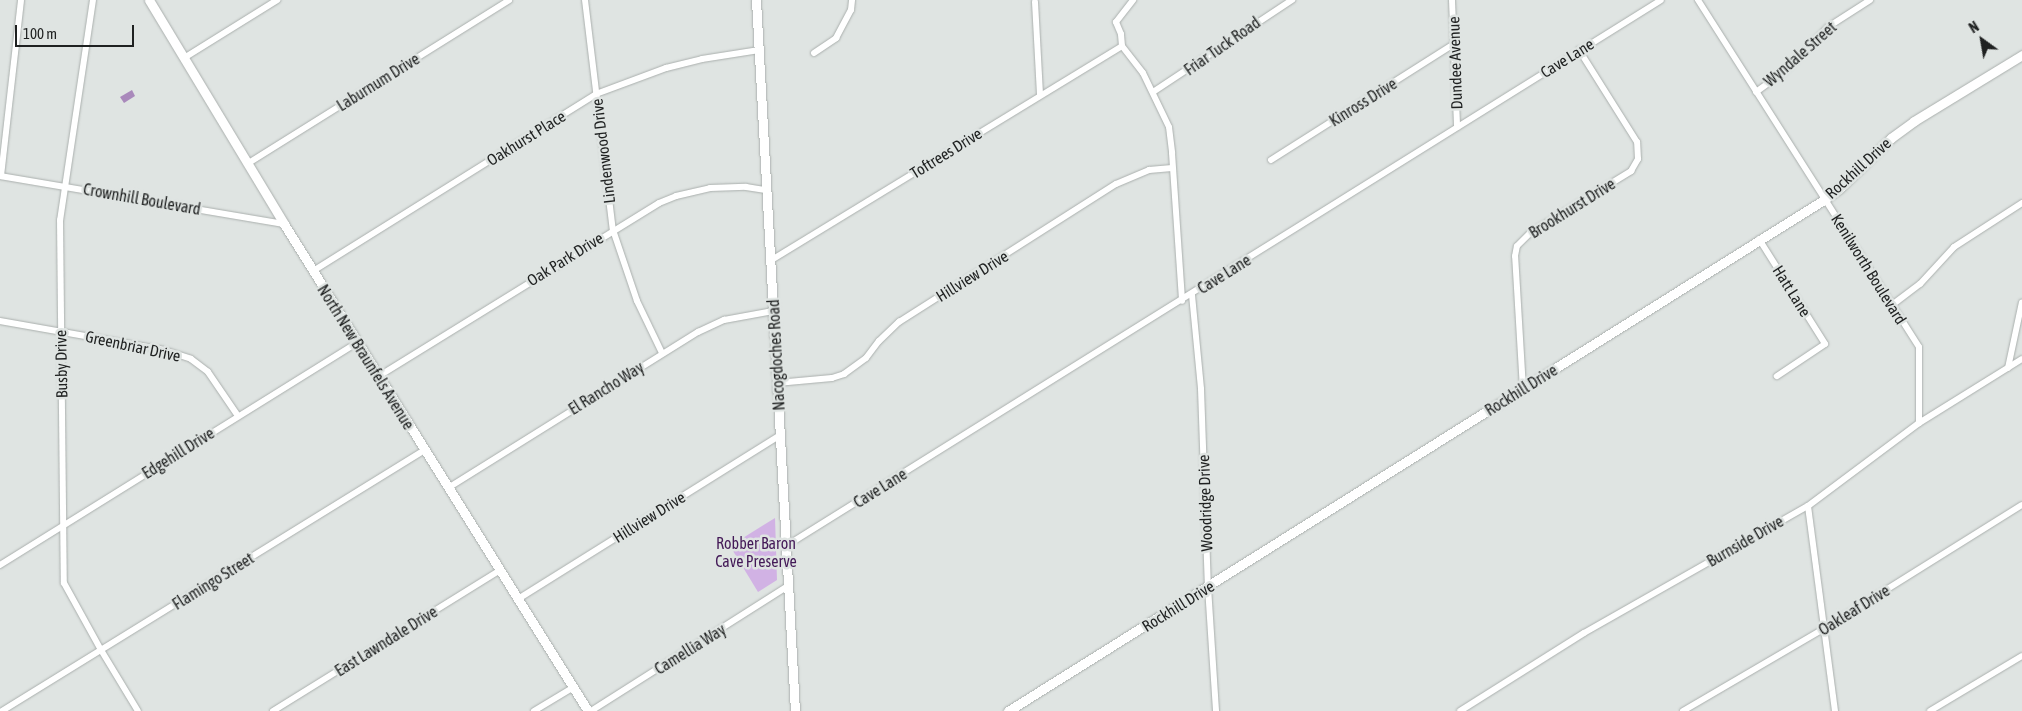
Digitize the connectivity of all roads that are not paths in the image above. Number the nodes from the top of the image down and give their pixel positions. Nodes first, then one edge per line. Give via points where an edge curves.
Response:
1 (21, 0) edge
2 (93, 0) edge
3 (149, 0) edge
4 (277, 0) edge
5 (509, 0) edge
6 (585, 0) edge
7 (756, 0) edge
8 (852, 0) edge
9 (1133, 0) edge
10 (1292, 0) edge
11 (1452, 0) edge
12 (1661, 0) edge
13 (1698, 0) edge
14 (1870, 0) edge
15 (1035, 2) dead end
16 (1454, 44) junction
17 (1122, 46) junction
18 (758, 50) junction
19 (1579, 50) junction
20 (814, 53) dead end
21 (2022, 55) edge
22 (184, 58) junction
23 (1153, 92) junction
24 (1756, 92) junction
25 (596, 94) junction
26 (1040, 95) junction
27 (1457, 127) junction
28 (1271, 160) dead end
29 (247, 164) junction
30 (1172, 168) junction
31 (0, 176) edge
32 (65, 186) junction
33 (766, 190) junction
34 (1825, 199) junction
35 (2022, 203) edge
36 (284, 224) junction
37 (613, 230) junction
38 (1759, 239) junction
39 (770, 261) junction
40 (314, 271) junction
41 (1192, 294) junction
42 (1182, 301) junction
43 (2022, 302) edge
44 (1892, 305) junction
45 (773, 311) junction
46 (0, 321) edge
47 (61, 331) junction
48 (357, 343) junction
49 (662, 353) junction
50 (2022, 359) edge
51 (2008, 368) junction
52 (379, 376) junction
53 (1777, 376) dead end
54 (777, 383) junction
55 (1523, 389) junction
56 (238, 416) junction
57 (1919, 423) junction
58 (780, 435) junction
59 (424, 450) junction
60 (448, 488) junction
61 (2022, 505) edge
62 (1808, 506) junction
63 (65, 524) junction
64 (786, 546) junction
65 (0, 565) edge
66 (500, 570) junction
67 (788, 586) junction
68 (1208, 587) junction
69 (518, 598) junction
70 (1825, 628) junction
71 (101, 650) junction
72 (2022, 656) edge
73 (574, 687) junction
74 (2, 711) edge
75 (138, 711) edge
76 (273, 711) edge
77 (534, 711) edge
78 (590, 711) edge
79 (795, 711) edge
80 (1008, 711) edge
81 (1216, 711) edge
82 (1460, 711) edge
83 (1683, 711) edge
84 (1835, 711) edge
85 (1930, 711) edge

1 - 31 street
2 - 32 street, Busby Drive
3 - 22 street, North New Braunfels Avenue
4 - 22 street
5 - 29 street, Laburnum Drive
6 - 25 street, Lindenwood Drive
7 - 18 street, Nacogdoches Road
8 - 20 street via 851,10 840,32 830,44
9 - 17 street via 1116,22
10 - 23 street, Friar Tuck Road
11 - 16 street, Dundee Avenue
12 - 19 street, Cave Lane
13 - 24 street, Kenilworth Boulevard
14 - 24 street, Wyndale Street via 1828,27 1786,71
15 - 26 street
16 - 27 street, Dundee Avenue
16 - 28 street, Kinross Drive
17 - 23 street via 1135,60
17 - 26 street, Toftrees Drive
18 - 25 street, Oakhurst Place via 666,68
18 - 33 street, Nacogdoches Road
19 - 27 street, Cave Lane
19 - 55 street, Brookhurst Drive via 1626,122 1639,152 1631,170 1530,233 1517,246
21 - 34 street, Rockhill Drive via 1914,121
22 - 29 street, North New Braunfels Avenue
23 - 30 street via 1168,127
24 - 34 street, Kenilworth Boulevard
25 - 37 street, Lindenwood Drive
25 - 40 street, Oakhurst Place
26 - 39 street, Toftrees Drive
27 - 41 street, Cave Lane
29 - 36 street, North New Braunfels Avenue
30 - 42 street
30 - 54 street, Hillview Drive via 1149,170 1116,184 899,322 866,358 844,374
31 - 32 street, Crownhill Boulevard
32 - 36 street, Crownhill Boulevard
32 - 47 street, Busby Drive via 60,220
33 - 37 street, Oak Park Drive via 728,187 693,191 659,203
33 - 39 street, Nacogdoches Road
34 - 38 street, Rockhill Drive
34 - 44 street, Kenilworth Boulevard
35 - 44 street via 1954,247 1920,284
36 - 40 street, North New Braunfels Avenue
37 - 49 street, Lindenwood Drive via 637,301
37 - 52 street, Oak Park Drive
38 - 53 street, Hatt Lane via 1825,344
38 - 55 street, Rockhill Drive
39 - 45 street, Nacogdoches Road
40 - 48 street, North New Braunfels Avenue
41 - 42 street, Cave Lane
41 - 68 street, Woodridge Drive via 1201,389
42 - 64 street, Cave Lane
43 - 51 street
44 - 57 street, Kenilworth Boulevard via 1918,347
45 - 49 street, El Rancho Way via 724,320
45 - 54 street, Nacogdoches Road
46 - 47 street, Greenbriar Drive
47 - 56 street, Greenbriar Drive via 164,350 191,359 208,372
47 - 63 street, Busby Drive
48 - 52 street, North New Braunfels Avenue
48 - 56 street, Edgehill Drive
49 - 60 street, El Rancho Way
50 - 51 street, Burnside Drive
51 - 57 street, Burnside Drive
52 - 59 street, North New Braunfels Avenue
54 - 58 street, Nacogdoches Road
55 - 68 street, Rockhill Drive
56 - 63 street, Edgehill Drive
57 - 62 street, Burnside Drive
58 - 64 street, Nacogdoches Road
58 - 69 street, Hillview Drive
59 - 60 street, North New Braunfels Avenue
59 - 71 street, Flamingo Street
60 - 66 street, North New Braunfels Avenue
61 - 70 street, Oakleaf Drive
62 - 70 street
62 - 82 street, Burnside Drive via 1584,633
63 - 65 street, Edgehill Drive
63 - 71 street, Busby Drive via 64,583
64 - 67 street, Nacogdoches Road
66 - 69 street, North New Braunfels Avenue
66 - 76 street, East Lawndale Drive
67 - 78 street, Camellia Way
67 - 79 street, Nacogdoches Road
68 - 80 street, Rockhill Drive
68 - 81 street, Woodridge Drive
69 - 73 street, North New Braunfels Avenue
70 - 83 street, Oakleaf Drive
70 - 84 street
71 - 74 street, Flamingo Street
71 - 75 street, Busby Drive
72 - 85 street
73 - 77 street
73 - 78 street, North New Braunfels Avenue

